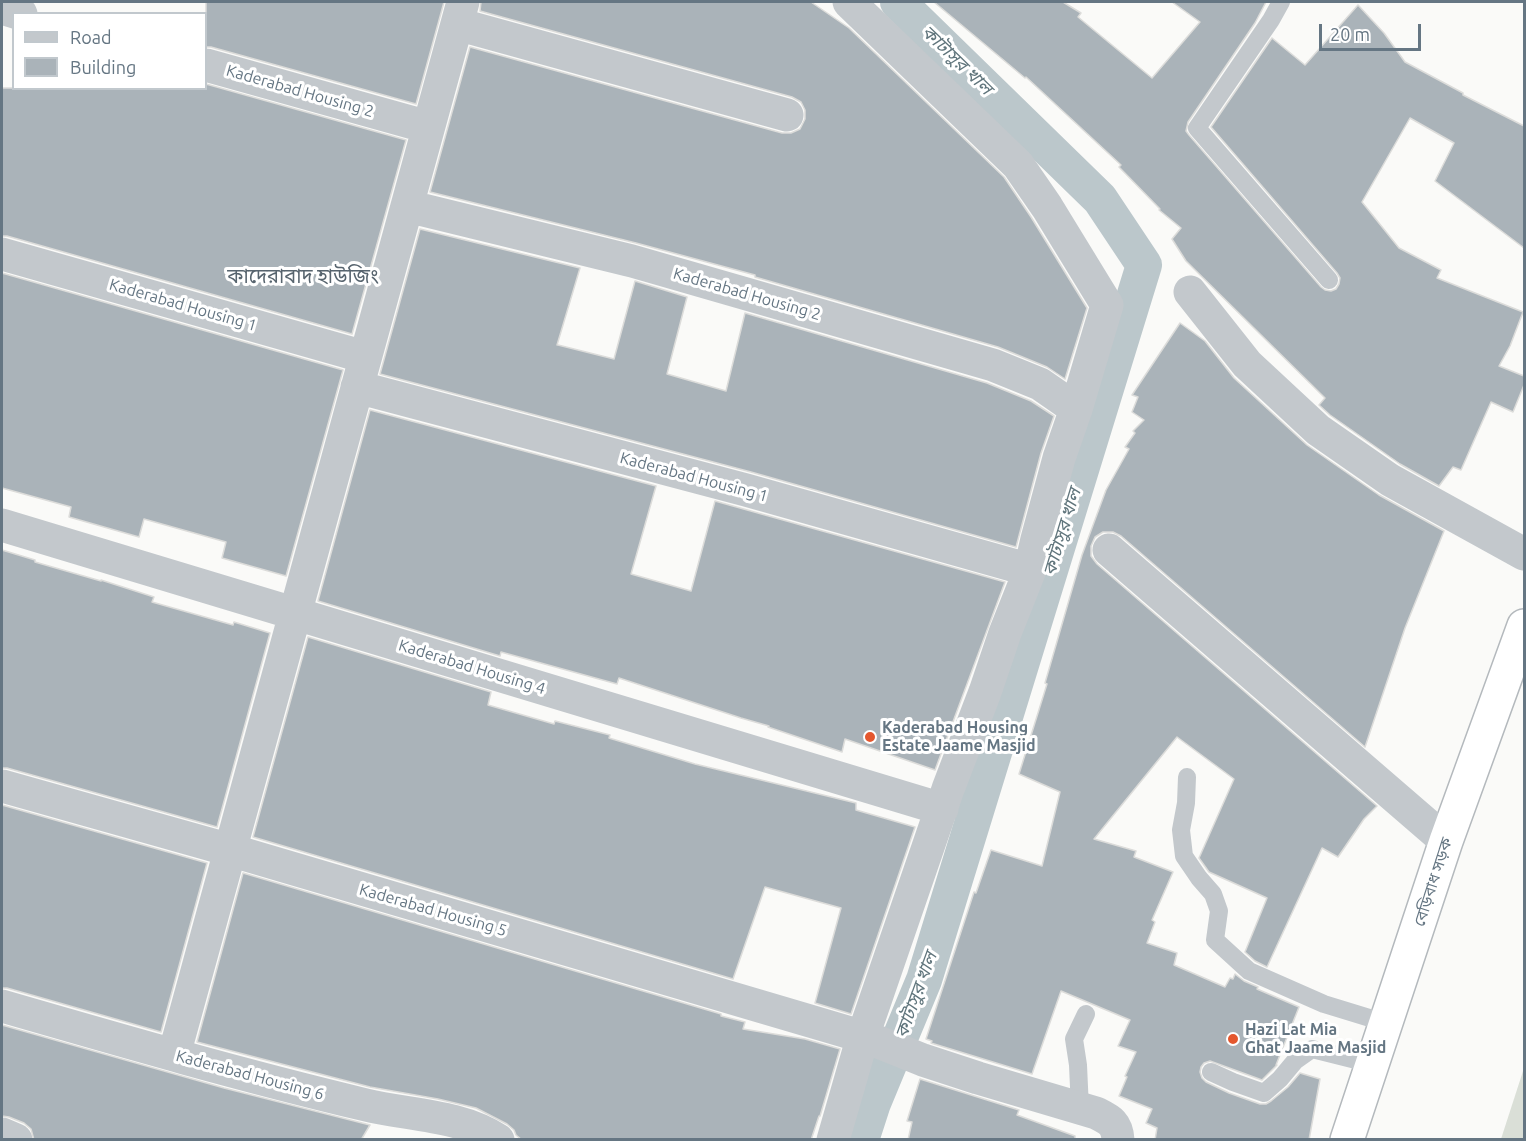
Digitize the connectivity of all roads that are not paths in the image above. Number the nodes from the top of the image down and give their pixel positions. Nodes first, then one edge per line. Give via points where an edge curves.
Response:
1 (849, 2) edge
2 (1281, 2) edge
3 (460, 13) edge
4 (207, 65) edge
5 (787, 116) dead end
6 (428, 127) junction
7 (407, 206) junction
8 (2, 254) edge
9 (1329, 280) dead end
10 (1190, 292) dead end
11 (361, 372) junction
12 (1076, 409) junction
13 (2, 525) edge
14 (1109, 550) dead end
15 (1524, 554) edge
16 (1030, 570) junction
17 (295, 613) junction
18 (1524, 626) edge
19 (1187, 777) dead end
20 (2, 786) edge
21 (942, 809) junction
22 (1446, 841) junction
23 (230, 850) junction
24 (2, 1006) edge
25 (1086, 1014) dead end
26 (1386, 1023) junction
27 (867, 1037) junction
28 (174, 1055) junction
29 (1372, 1064) junction
30 (1211, 1072) dead end
31 (1080, 1109) junction
32 (2, 1134) edge
33 (16, 1140) edge
34 (498, 1140) edge
35 (833, 1140) edge
36 (1118, 1140) edge
37 (1347, 1140) edge

1 - 12 street via 1017,165 1107,305
2 - 9 lane via 1197,128
3 - 5 street
3 - 6 street
4 - 6 street, Kaderabad Housing 2
6 - 7 street
7 - 11 street
7 - 12 street, Kaderabad Housing 2 via 633,261 993,365 1040,384
8 - 11 street, Kaderabad Housing 1
10 - 15 street via 1247,364 1318,430 1390,480
11 - 16 street, Kaderabad Housing 1 via 746,490
11 - 17 street
12 - 16 street
13 - 17 street, Kaderabad Housing 4
14 - 22 street
16 - 21 street
17 - 21 street, Kaderabad Housing 4
17 - 23 street
18 - 22 highway, বেড়িবাধ সড়ক
19 - 26 lane via 1181,830 1184,856 1213,894 1219,911 1215,940 1249,971 1324,1004
20 - 23 street, Kaderabad Housing 5
21 - 27 street
22 - 26 highway, বেড়িবাধ সড়ক
23 - 27 street, Kaderabad Housing 5
23 - 28 street
24 - 28 street, Kaderabad Housing 6
25 - 31 lane via 1074,1039
26 - 29 highway, বেড়িবাধ সড়ক
27 - 31 street, Kaderabad Housing 5 via 923,1060
27 - 35 street
28 - 34 street, Kaderabad Housing 6 via 369,1106 453,1121
29 - 30 lane via 1312,1049 1294,1061 1264,1093
29 - 37 highway, বেড়িবাধ সড়ক
31 - 36 street, Kaderabad Housing 5 via 1110,1120 1117,1129
32 - 33 street

